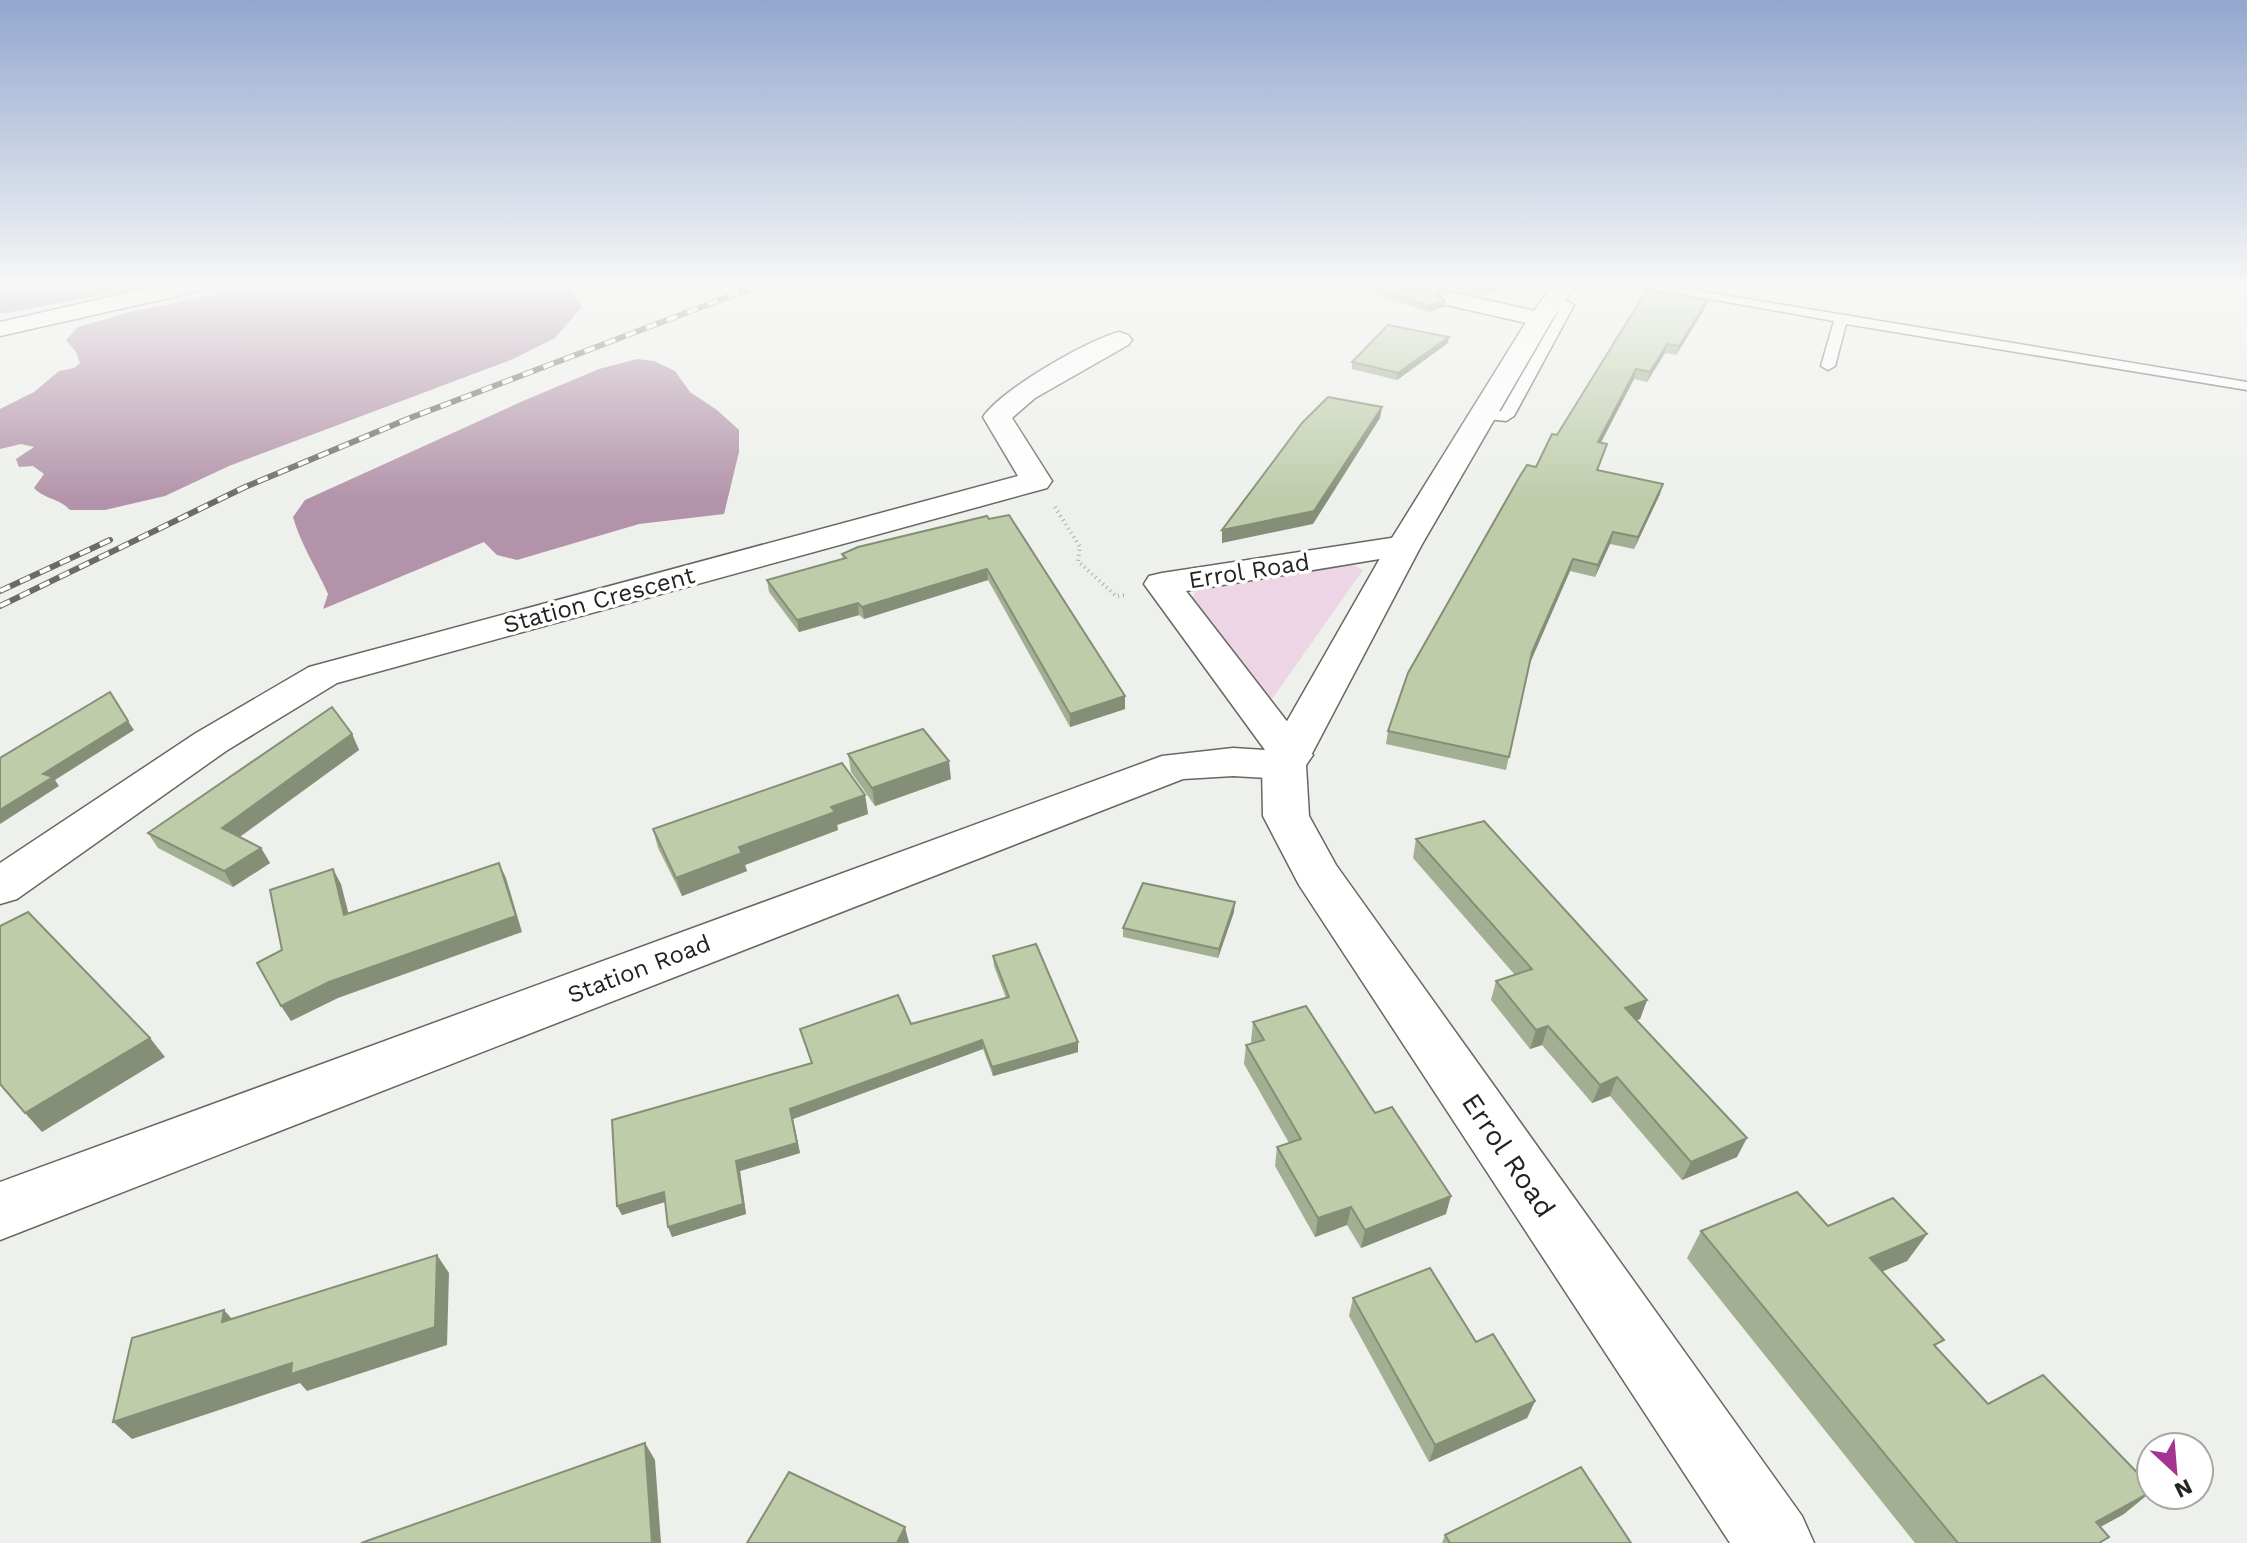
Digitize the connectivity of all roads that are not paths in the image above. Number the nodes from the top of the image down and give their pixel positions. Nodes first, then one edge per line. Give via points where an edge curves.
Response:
1 (1088, 357) edge
2 (1519, 357) edge
3 (1830, 357) edge
4 (2071, 357) edge
5 (1828, 366) dead end
6 (2247, 386) edge
7 (1404, 546) junction
8 (1287, 760) junction
9 (0, 887) edge
10 (0, 1211) edge
11 (1775, 1543) edge

1 - 9 street, Station Crescent via 1025,392 997,417 1036,481 323,675 211,742
2 - 7 street, Errol Road
3 - 5 lane
4 - 6 lane
7 - 8 street, Errol Road
7 - 8 street, Errol Road via 1162,584
8 - 10 street, Station Road via 1177,766
8 - 11 street, Errol Road via 1286,816 1316,873

